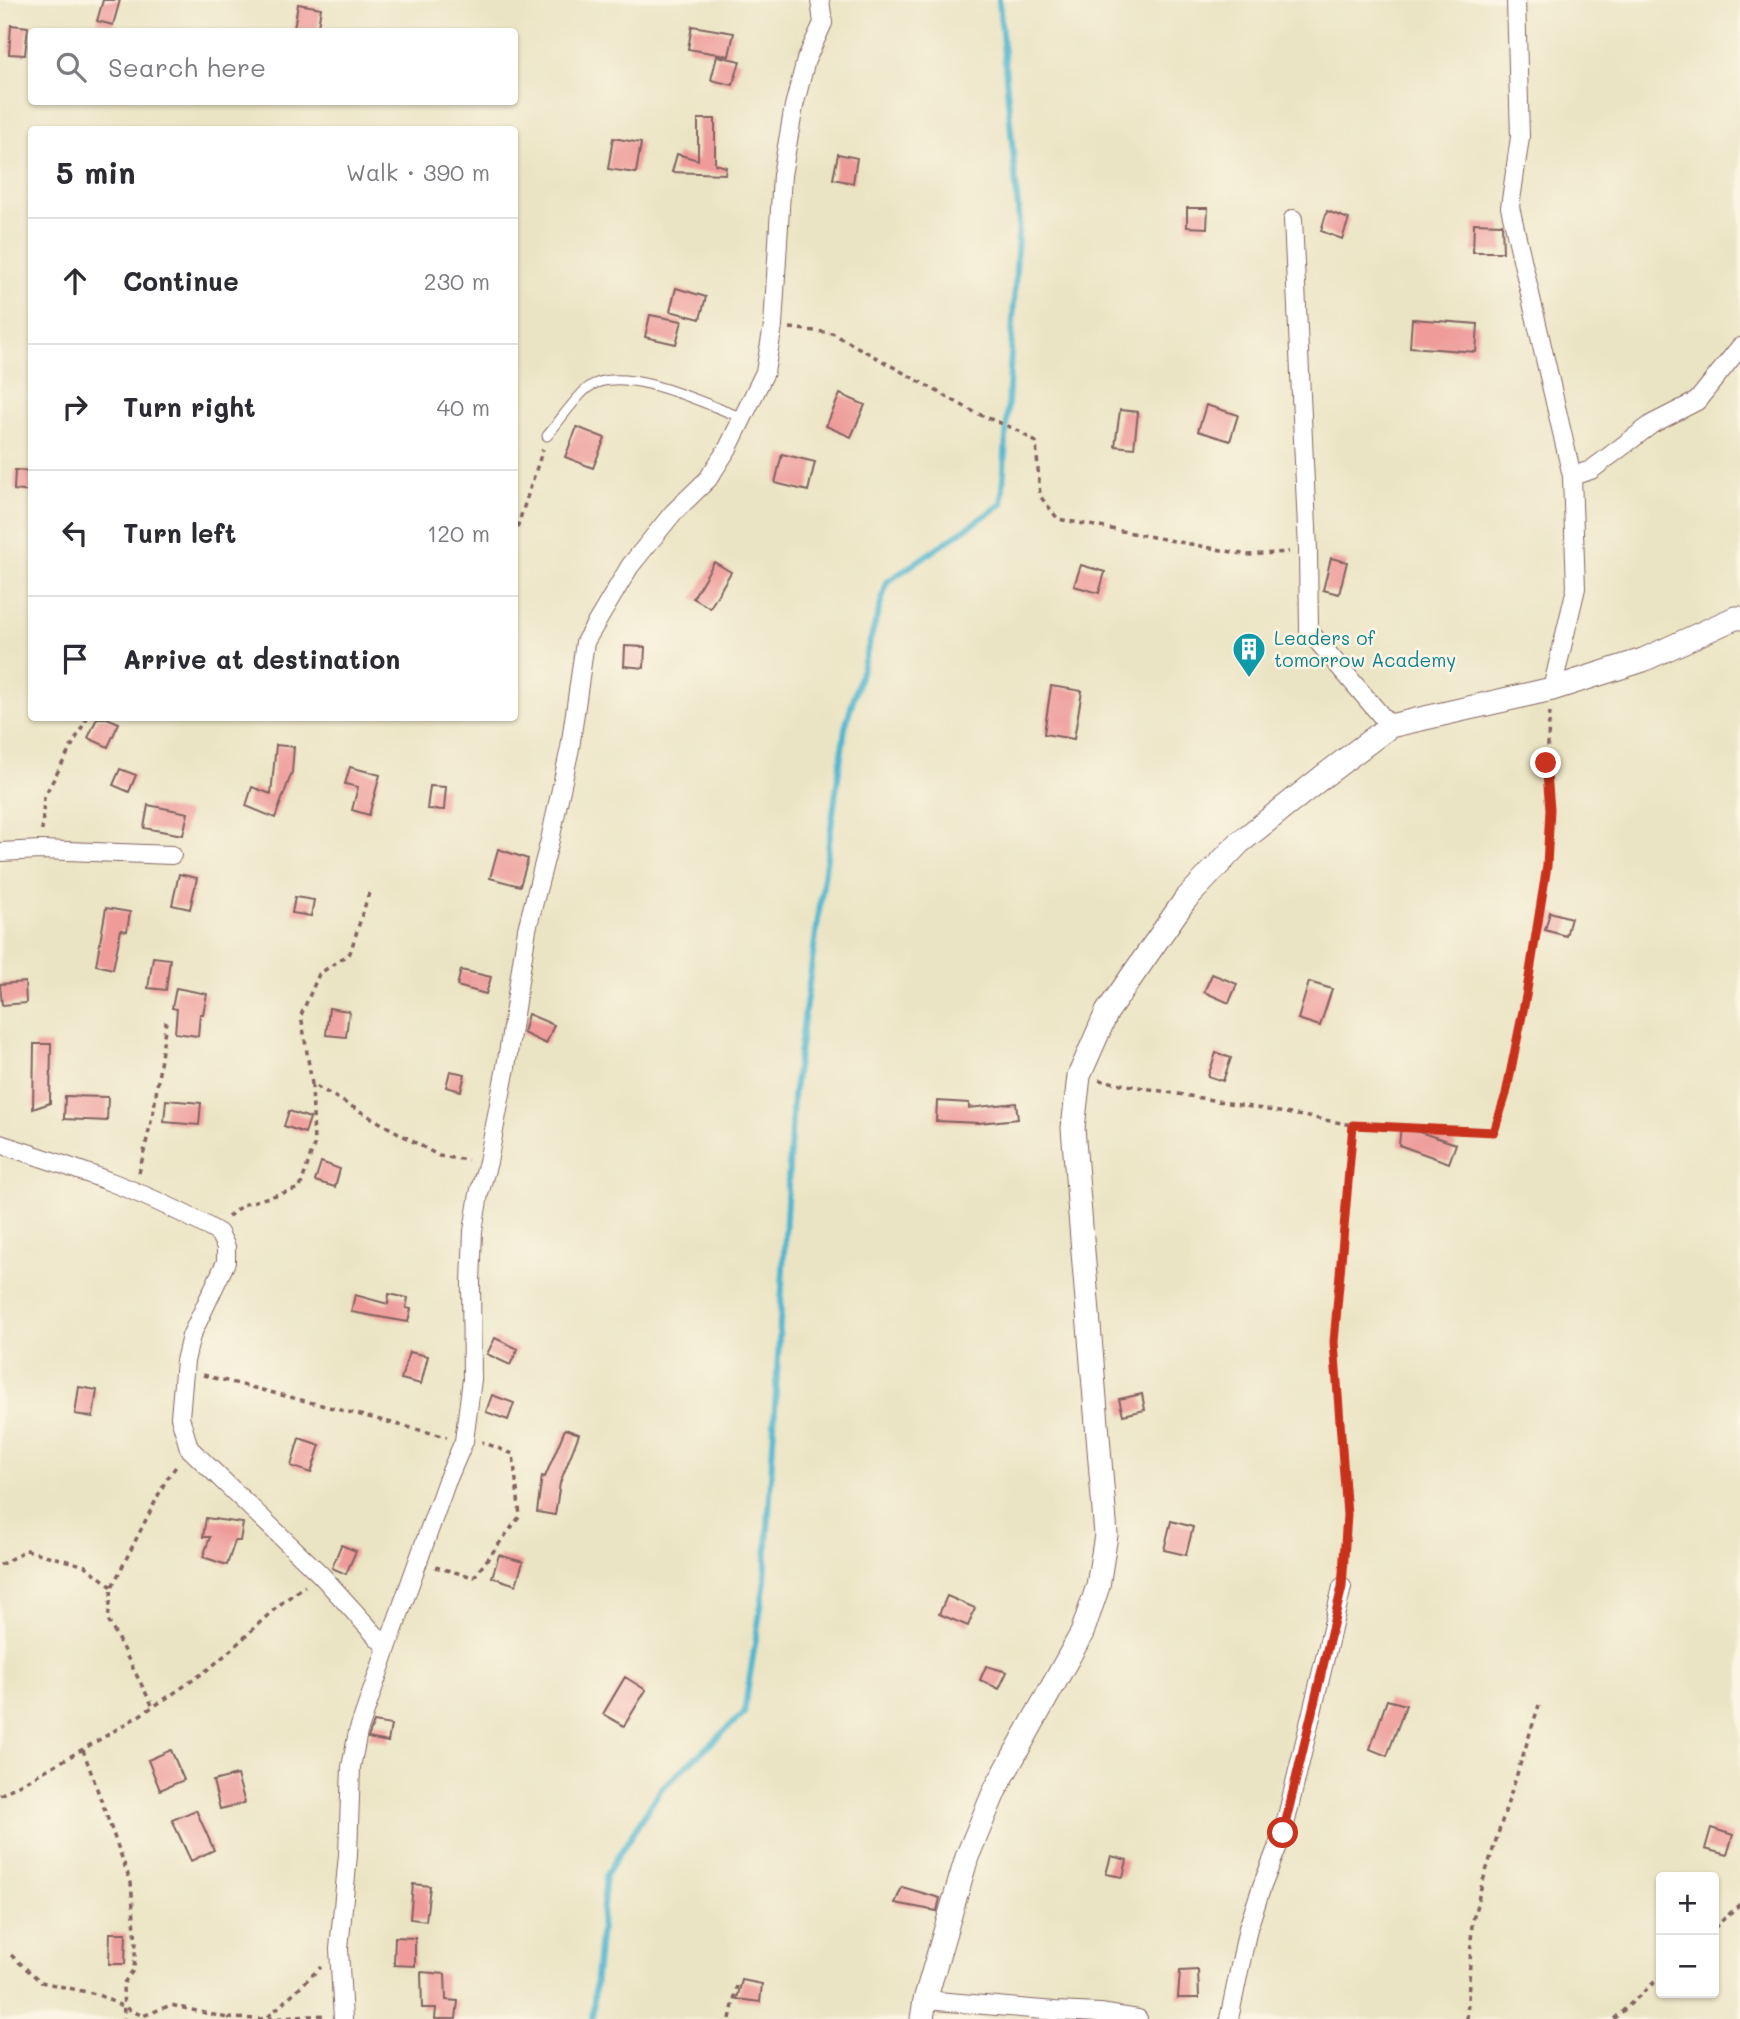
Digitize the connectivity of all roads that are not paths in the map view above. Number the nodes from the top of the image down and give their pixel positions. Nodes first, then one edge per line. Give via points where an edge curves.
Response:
1 (820, 0) edge
2 (1516, 0) edge
3 (1293, 219) dead end
4 (1740, 347) edge
5 (743, 418) junction
6 (547, 436) road end
7 (1572, 476) junction
8 (1740, 618) edge
9 (1552, 689) junction
10 (1390, 726) junction
11 (0, 852) edge
12 (172, 855) dead end
13 (0, 1144) edge
14 (1342, 1587) road end
15 (387, 1648) junction
16 (923, 2010) edge
17 (342, 2017) edge
18 (1138, 2019) edge
19 (1229, 2019) edge

1 - 5 street via 823,23 806,60 782,175 773,326 765,372
2 - 7 street via 1520,136 1510,207
3 - 10 street via 1309,631
4 - 7 street via 1697,401 1651,424 1591,470
5 - 6 lane via 645,382 605,380 588,387
5 - 15 street via 708,479 630,566 585,642 570,748 527,929 506,1068 473,1231 472,1379 464,1441
7 - 9 street via 1576,588
8 - 9 street via 1643,660
9 - 10 street
10 - 16 street via 1239,843 1185,900 1107,1012 1079,1076 1073,1128 1106,1535 1098,1586 1082,1633 995,1790 967,1857
11 - 12 street
13 - 15 street via 134,1192 214,1230 223,1239 226,1262 191,1335 185,1361 180,1418 189,1448 321,1575
14 - 19 street via 1283,1833 1248,1928
15 - 17 street via 351,1767 339,1949
16 - 18 street via 1055,2011

